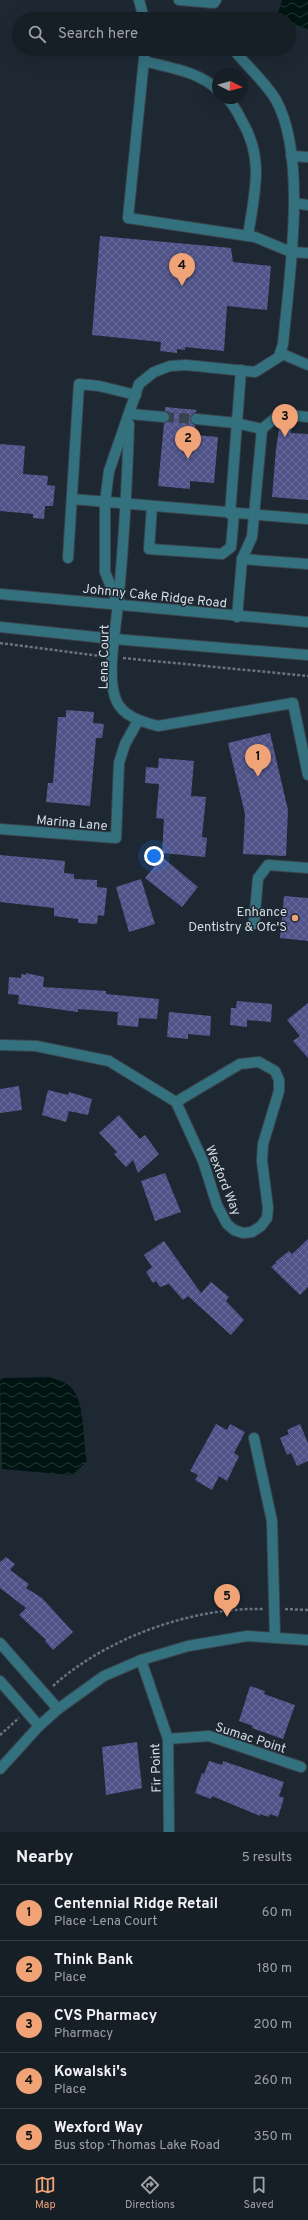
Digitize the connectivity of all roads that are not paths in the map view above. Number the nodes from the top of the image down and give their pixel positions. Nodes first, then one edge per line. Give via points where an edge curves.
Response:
1 (139, 0) edge
2 (179, 0) edge
3 (216, 0) edge
4 (142, 12) edge
5 (144, 56) edge
6 (239, 56) edge
7 (144, 61) junction
8 (212, 84) edge
9 (233, 104) edge
10 (291, 156) junction
11 (308, 157) edge
12 (294, 203) junction
13 (308, 205) edge
14 (248, 236) junction
15 (291, 252) junction
16 (308, 253) edge
17 (280, 353) junction
18 (308, 365) edge
19 (241, 370) junction
20 (136, 395) junction
21 (130, 414) junction
22 (164, 417) tunnel mouth
23 (308, 417) edge
24 (196, 419) tunnel mouth
25 (236, 423) junction
26 (262, 429) junction
27 (72, 499) junction
28 (105, 502) junction
29 (124, 503) junction
30 (152, 506) junction
31 (232, 514) junction
32 (255, 515) junction
33 (308, 519) edge
34 (68, 558) dead end
35 (242, 559) junction
36 (308, 564) edge
37 (0, 594) edge
38 (118, 604) junction
39 (237, 617) junction
40 (308, 622) edge
41 (0, 627) edge
42 (114, 639) junction
43 (308, 655) edge
44 (138, 721) junction
45 (308, 775) edge
46 (0, 829) edge
47 (308, 868) edge
48 (254, 924) dead end
49 (0, 1046) edge
50 (176, 1102) junction
51 (254, 1438) dead end
52 (275, 1638) junction
53 (308, 1640) edge
54 (0, 1642) edge
55 (141, 1660) junction
56 (0, 1681) edge
57 (58, 1709) junction
58 (39, 1726) junction
59 (168, 1739) junction
60 (301, 1767) dead end
61 (0, 1769) edge
62 (169, 1832) edge

1 - 4 street
2 - 3 street via 214,3
5 - 7 street
6 - 10 street via 276,99 286,123
7 - 8 street via 192,73
7 - 14 street via 128,218
9 - 14 street via 249,132 256,152 256,181
10 - 11 street
10 - 12 street
12 - 13 street
12 - 15 street
14 - 15 street
15 - 16 street
15 - 17 street via 283,344
17 - 18 street
17 - 19 street via 268,366 255,372
19 - 20 street via 170,366 154,372 139,384
19 - 25 street
20 - 21 street
20 - 27 street via 79,384
21 - 22 street
21 - 28 street via 109,471
21 - 29 street, Lena Court
23 - 26 street via 280,414
24 - 25 street
25 - 26 street
25 - 31 street
26 - 32 street
27 - 28 street
27 - 34 street
28 - 29 street
28 - 38 street via 105,572
29 - 30 street
29 - 38 street, Lena Court
30 - 31 street
30 - 31 street via 149,549 222,554 231,547
31 - 32 street
32 - 33 street
32 - 35 street via 252,536
35 - 36 street
35 - 39 street
37 - 38 street, Johnny Cake Ridge Road
38 - 39 street, Johnny Cake Ridge Road
38 - 42 street, Lena Court
39 - 40 street, Johnny Cake Ridge Road
41 - 42 street
42 - 43 street
42 - 44 street, Lena Court via 113,684 116,701
44 - 45 street, Lena Court via 158,726 293,703
44 - 46 street, Marina Lane via 125,744 119,763 116,838
47 - 48 street via 268,865 258,878
49 - 50 street via 36,1046 109,1061
50 - 50 street, Wexford Way via 240,1064 259,1062 275,1071 279,1080 279,1091 263,1144 262,1161 267,1218 252,1232 243,1233 227,1224 217,1205 203,1161
51 - 52 street via 272,1521
52 - 53 street
52 - 55 street via 240,1638 188,1646
54 - 57 street
55 - 57 street via 104,1676
55 - 59 street, Fir Point
56 - 58 street
57 - 58 street
58 - 61 street
59 - 60 street, Sumac Point via 209,1736
59 - 62 street, Fir Point

